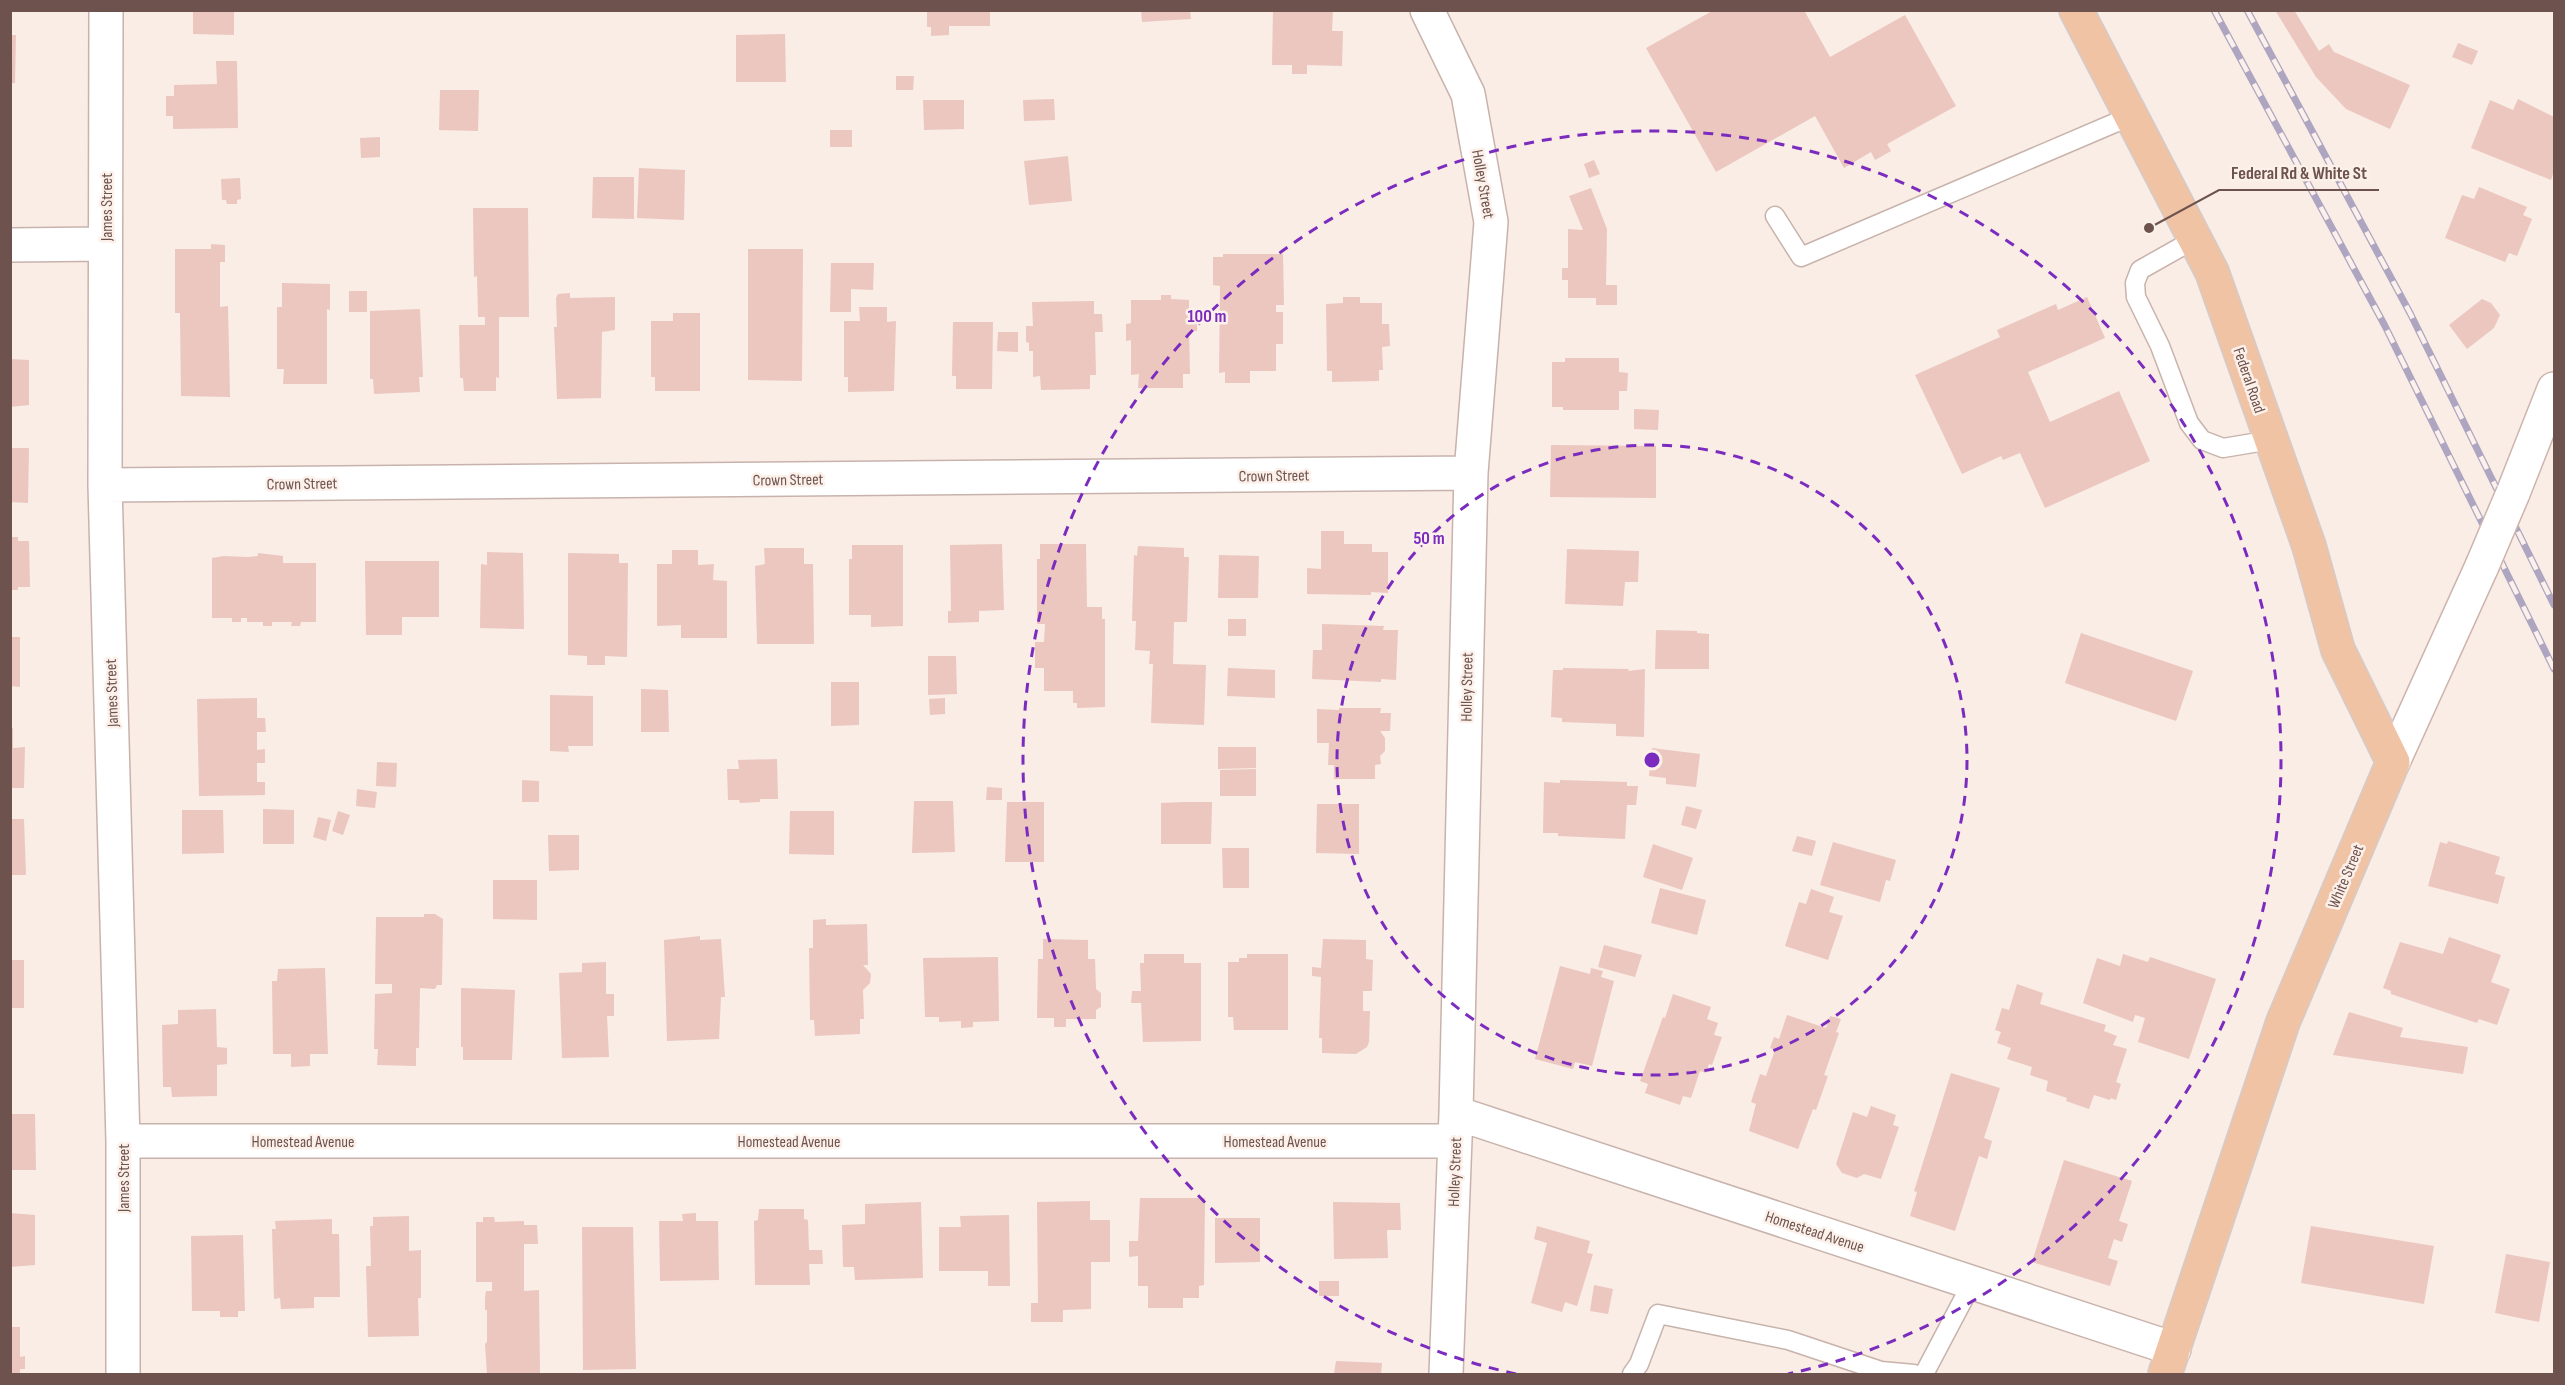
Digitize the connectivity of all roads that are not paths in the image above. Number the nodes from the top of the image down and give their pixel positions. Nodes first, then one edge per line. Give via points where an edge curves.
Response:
1 (106, 10) edge
2 (1427, 10) edge
3 (2076, 10) edge
4 (2131, 116) junction
5 (1775, 216) dead end
6 (2195, 239) junction
7 (105, 244) junction
8 (10, 245) edge
9 (2554, 389) edge
10 (2271, 440) junction
11 (1471, 473) junction
12 (105, 485) junction
13 (2393, 762) junction
14 (1455, 1127) junction
15 (123, 1141) junction
16 (1972, 1282) junction
17 (2169, 1362) edge
18 (123, 1374) edge
19 (1446, 1374) edge
20 (1632, 1374) edge
21 (1914, 1374) edge
22 (1924, 1374) edge

1 - 7 street, James Street
2 - 11 street, Holley Street via 1468,94 1491,222
3 - 4 main road, Federal Road
4 - 5 lane via 1801,257
4 - 6 main road, Federal Road
6 - 10 main road, Federal Road via 2212,272
6 - 10 lane via 2140,270 2136,297 2160,346 2189,423 2202,441 2223,448
7 - 8 street
7 - 12 street, James Street
9 - 13 street, White Street, bridge via 2482,566
10 - 13 main road, Federal Road via 2309,546 2338,650
11 - 12 street, Crown Street
11 - 14 street, Holley Street
12 - 15 street, James Street
13 - 17 main road, White Street via 2283,1022
14 - 15 street, Homestead Avenue
14 - 16 street, Homestead Avenue
14 - 19 street, Holley Street
15 - 18 street, James Street
16 - 17 street, Homestead Avenue
16 - 22 lane
20 - 21 lane via 1658,1314 1788,1340 1881,1371

